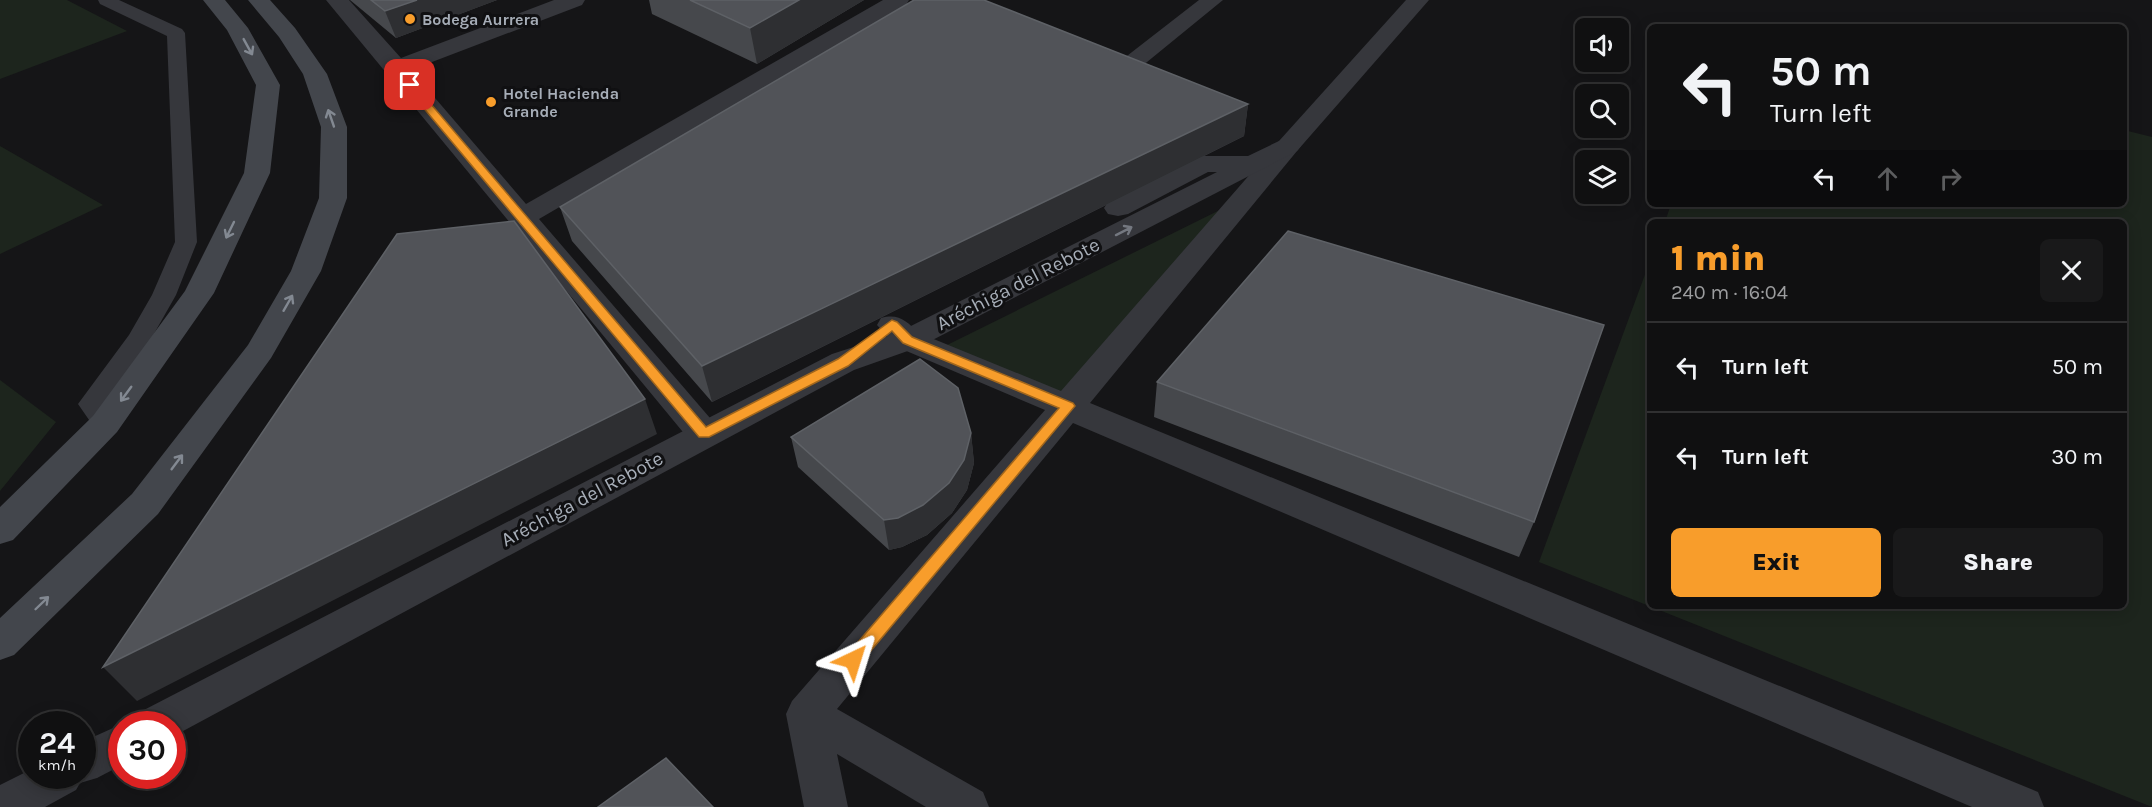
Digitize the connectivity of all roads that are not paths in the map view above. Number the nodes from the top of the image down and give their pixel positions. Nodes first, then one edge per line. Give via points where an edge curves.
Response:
1 (106, 0) edge
2 (214, 0) edge
3 (260, 0) edge
4 (337, 0) edge
5 (574, 0) edge
6 (898, 0) edge
7 (1212, 0) edge
8 (1418, 0) edge
9 (1075, 58) edge
10 (396, 69) junction
11 (1288, 146) junction
12 (522, 218) junction
13 (900, 332) junction
14 (1068, 406) junction
15 (105, 424) junction
16 (704, 434) junction
17 (0, 530) edge
18 (0, 643) edge
19 (182, 711) edge
20 (807, 714) junction
21 (36, 789) edge
22 (2, 807) edge
23 (826, 807) edge
24 (967, 807) edge
25 (2022, 807) edge

1 - 15 lane via 176,33 186,242 164,296 139,339 91,404
2 -> 15 main road via 237,28 268,85 257,173 199,293
18 -> 3 main road via 146,504 260,351 306,271 333,198 334,127 315,74
4 - 10 street
5 - 10 street
6 - 12 street
7 - 9 street via 1117,75
8 - 11 street
10 - 12 street
11 - 13 street, Aréchiga del Rebote via 1255,164 1203,164
11 - 14 street
12 - 16 street
13 - 14 street
13 - 16 street, Aréchiga del Rebote
14 - 20 street
14 - 25 street
15 - 17 main road
16 - 19 street, Aréchiga del Rebote
20 - 23 street
20 - 24 street
21 - 22 street

